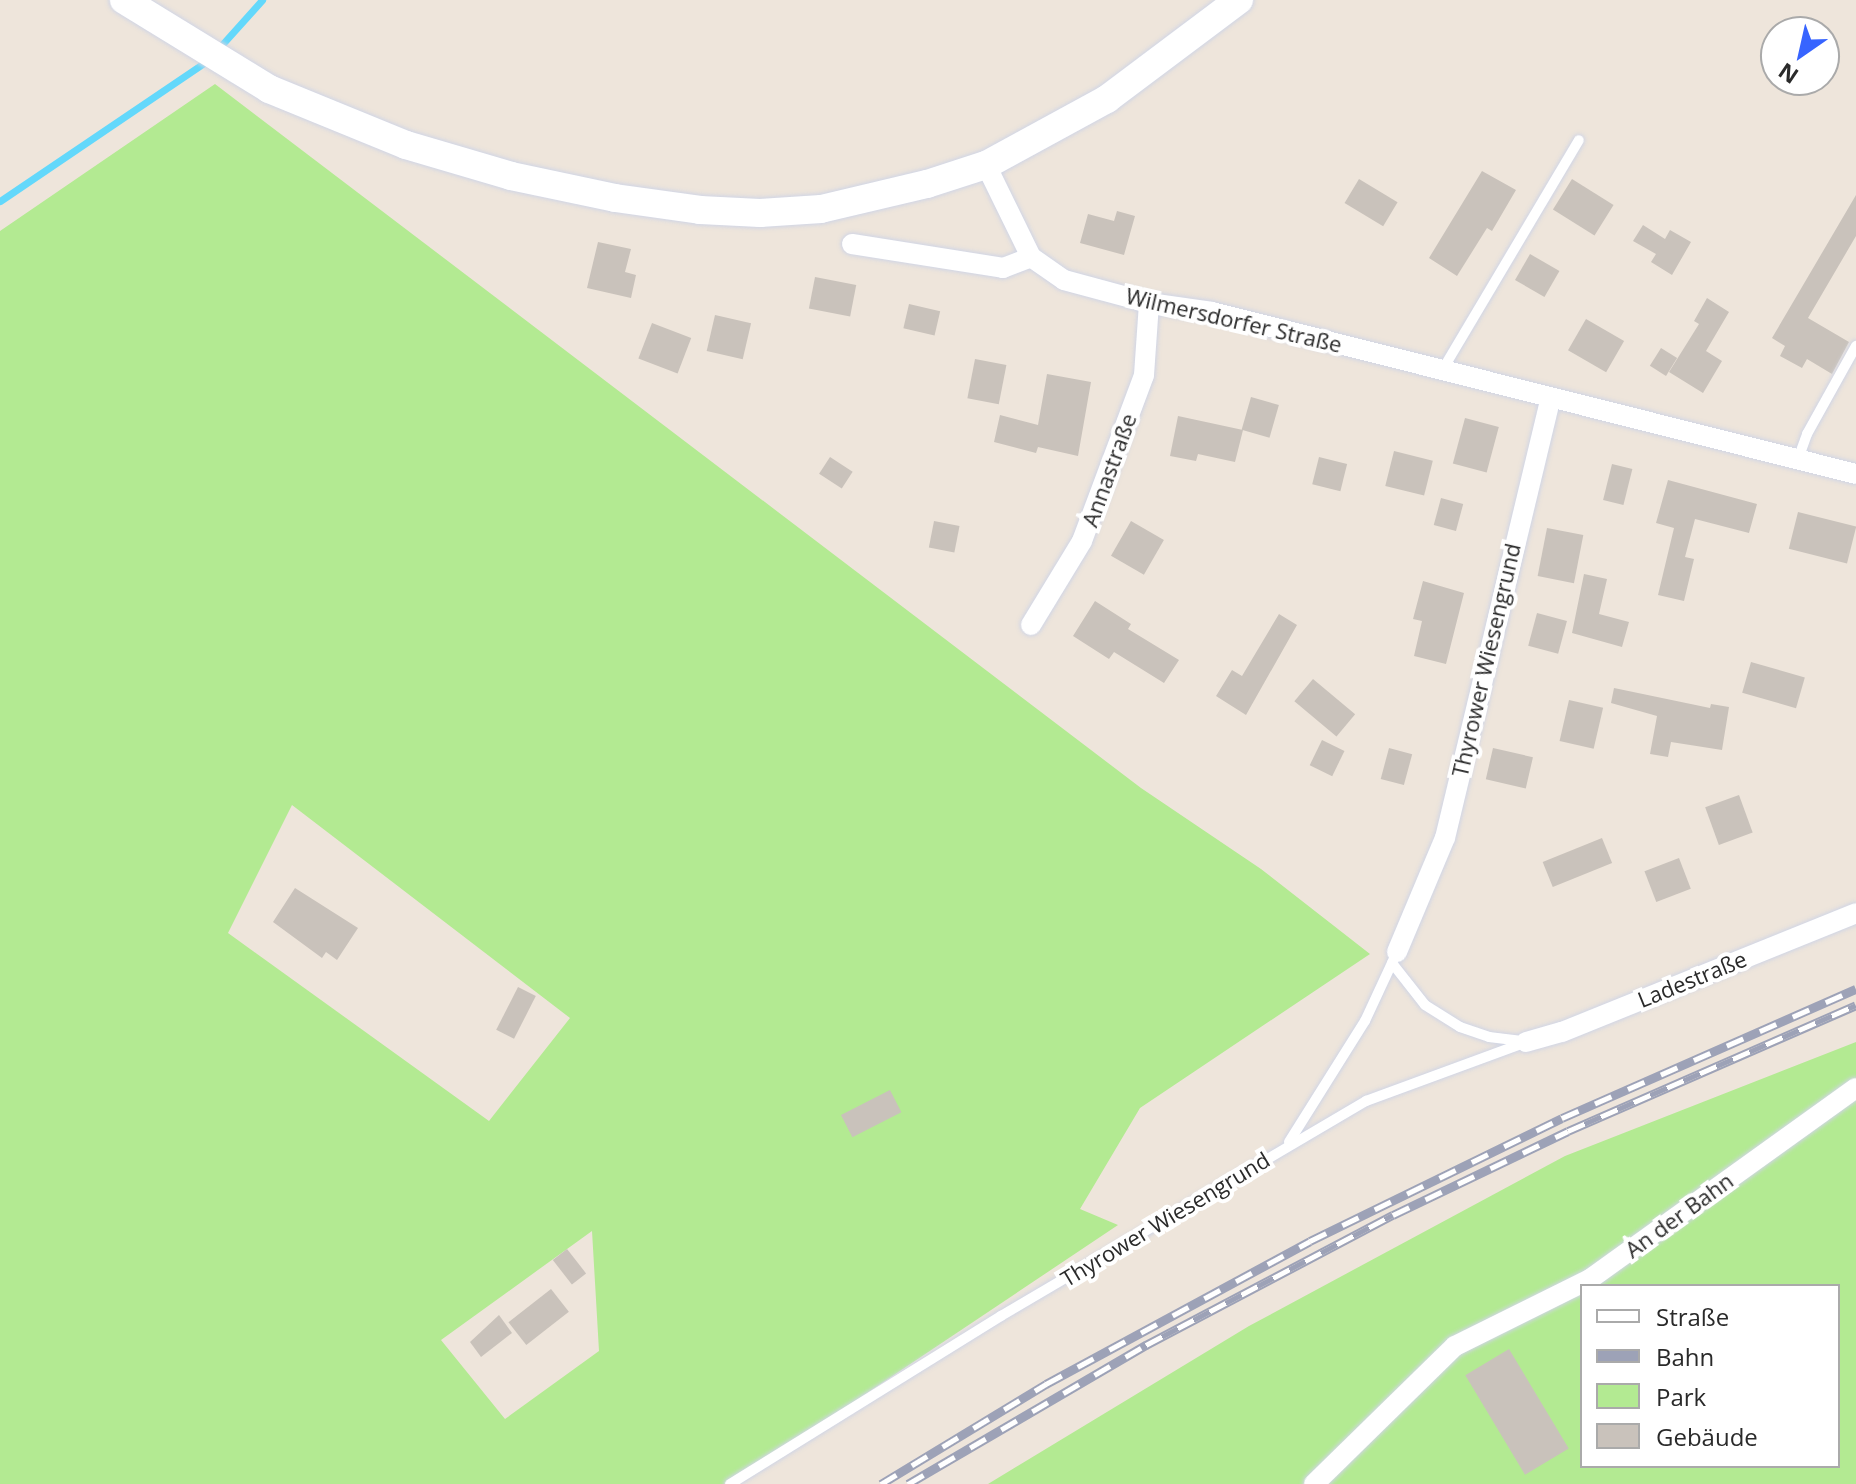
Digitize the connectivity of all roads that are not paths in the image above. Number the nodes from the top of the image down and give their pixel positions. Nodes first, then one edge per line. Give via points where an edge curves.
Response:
1 (124, 0) edge
2 (1239, 0) edge
3 (1579, 140) dead end
4 (986, 165) junction
5 (852, 244) dead end
6 (1031, 257) junction
7 (1149, 303) junction
8 (1856, 346) edge
9 (1443, 369) junction
10 (1550, 399) junction
11 (1798, 459) junction
12 (1856, 474) edge
13 (1031, 625) dead end
14 (1856, 913) edge
15 (1395, 957) junction
16 (1526, 1042) junction
17 (1856, 1088) edge
18 (1286, 1147) junction
19 (730, 1484) edge
20 (1314, 1484) edge

1 - 4 main road via 252,80 364,130 481,168 615,198 700,210 821,209
2 - 4 main road via 1107,99
3 - 9 lane
4 - 6 street, Wilmersdorfer Straße
5 - 6 street via 1003,268
6 - 7 street, Wilmersdorfer Straße via 1064,280
7 - 9 street, Wilmersdorfer Straße via 1212,312
7 - 13 street, Annastraße via 1144,375 1082,541
8 - 11 lane
9 - 10 street, Wilmersdorfer Straße
10 - 11 street, Wilmersdorfer Straße
10 - 15 street, Thyrower Wiesengrund via 1445,838
11 - 12 street, Wilmersdorfer Straße
14 - 16 street, Ladestraße
15 - 16 lane via 1425,1005 1460,1027
15 - 18 lane, Thyrower Wiesengrund via 1350,1046
16 - 18 lane via 1366,1101
17 - 20 street, An der Bahn via 1590,1279 1455,1346
18 - 19 lane, Thyrower Wiesengrund

